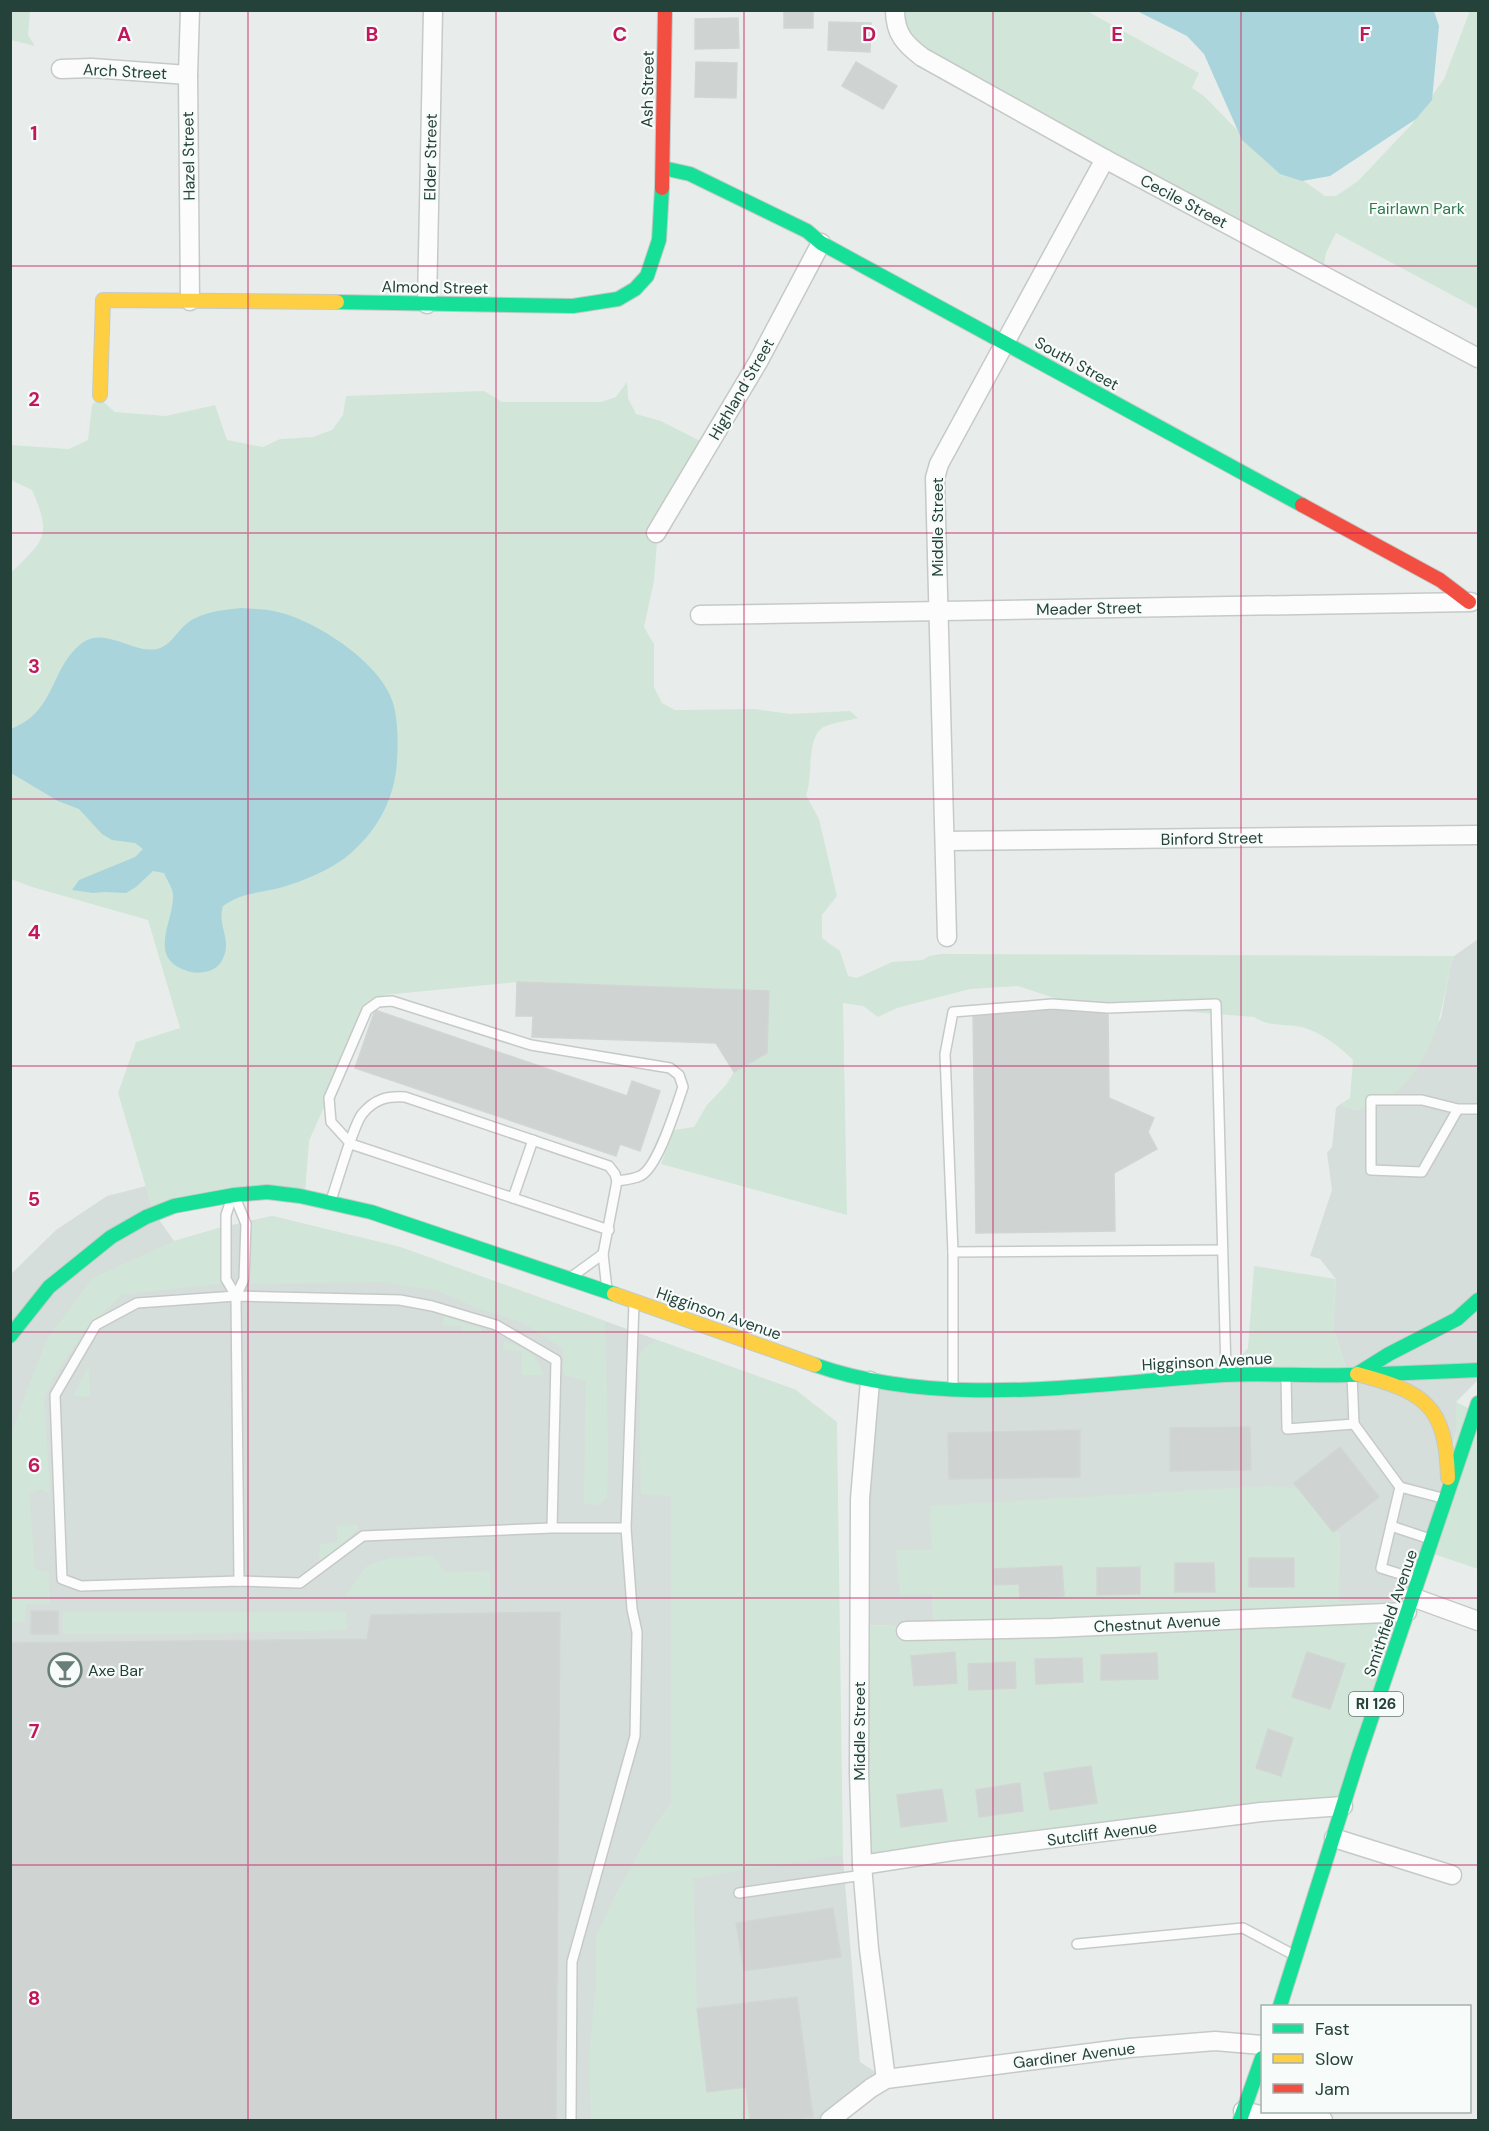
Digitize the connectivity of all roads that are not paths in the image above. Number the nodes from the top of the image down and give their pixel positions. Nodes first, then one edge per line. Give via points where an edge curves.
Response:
1 (189, 10) edge
2 (433, 10) edge
3 (665, 10) edge
4 (896, 10) edge
5 (61, 69) dead end
6 (188, 75) junction
7 (1105, 159) junction
8 (663, 168) junction
9 (821, 243) junction
10 (190, 301) junction
11 (427, 304) junction
12 (1004, 342) junction
13 (1479, 358) edge
14 (100, 395) dead end
15 (656, 533) dead end
16 (1474, 602) edge
17 (937, 610) junction
18 (700, 615) dead end
19 (1479, 836) edge
20 (945, 841) junction
21 (947, 937) dead end
22 (1458, 1109) junction
23 (1479, 1109) edge
24 (533, 1140) junction
25 (351, 1144) junction
26 (617, 1181) junction
27 (234, 1195) junction
28 (513, 1198) junction
29 (330, 1202) junction
30 (609, 1230) junction
31 (1222, 1250) junction
32 (953, 1252) junction
33 (603, 1254) junction
34 (568, 1279) junction
35 (607, 1292) junction
36 (236, 1296) junction
37 (1479, 1300) edge
38 (634, 1301) junction
39 (10, 1336) edge
40 (1479, 1370) edge
41 (1286, 1374) junction
42 (1355, 1374) junction
43 (1226, 1375) junction
44 (870, 1381) junction
45 (953, 1388) junction
46 (1479, 1403) edge
47 (1354, 1424) junction
48 (1400, 1487) junction
49 (1447, 1498) junction
50 (1391, 1526) junction
51 (552, 1528) junction
52 (626, 1528) junction
53 (1432, 1540) junction
54 (1418, 1580) junction
55 (239, 1581) junction
56 (1410, 1605) junction
57 (1479, 1621) edge
58 (906, 1631) dead end
59 (1343, 1806) junction
60 (1334, 1838) junction
61 (863, 1870) junction
62 (1452, 1875) dead end
63 (739, 1893) dead end
64 (1077, 1944) dead end
65 (1296, 1957) junction
66 (1281, 2005) edge
67 (1261, 2045) edge
68 (1261, 2063) edge
69 (886, 2079) junction
70 (1241, 2116) edge
71 (571, 2121) edge
72 (830, 2121) edge
73 (1323, 2121) edge

1 - 6 street, Hazel Street
2 - 11 street, Elder Street
3 - 8 street, Ash Street
4 - 7 street, Cecile Street via 898,34 922,57
5 - 6 street, Arch Street
6 - 10 street, Hazel Street
7 - 12 street, Middle Street
7 - 13 street, Cecile Street
8 - 9 street, South Street via 690,174 807,231
8 - 11 street, Almond Street via 655,258 641,283 618,299 573,306
9 - 12 street, South Street
9 - 15 street, Highland Street via 758,362
10 - 11 street, Almond Street
10 - 14 street, Almond Street via 103,300
12 - 16 street, South Street
12 - 17 street, Middle Street via 935,477
16 - 17 street, Meader Street
17 - 18 street, Meader Street
17 - 20 street, Middle Street
19 - 20 street, Binford Street
20 - 21 street, Middle Street
22 - 22 lane via 1422,1100 1371,1100 1371,1170 1422,1172
22 - 23 lane
24 - 25 lane via 405,1097 389,1096 361,1114
24 - 26 lane via 609,1166
24 - 28 lane
25 - 26 lane via 331,1122 329,1098 367,1010 378,1002 392,1001 531,1045 670,1068 679,1075 683,1087 650,1168 641,1176
25 - 28 lane
25 - 29 lane
26 - 30 lane
27 - 29 street, Higginson Avenue via 267,1192
27 - 36 lane via 246,1224 244,1279
27 - 36 lane via 225,1215 226,1279
27 - 39 street, Higginson Avenue via 174,1206 111,1237 49,1287
28 - 30 lane
29 - 34 street, Higginson Avenue
30 - 33 lane
31 - 32 lane
31 - 32 lane via 1216,1004 1108,1008 1052,1004 952,1012 945,1053
31 - 43 lane
32 - 45 lane
33 - 34 lane
33 - 35 lane
34 - 35 street, Higginson Avenue
35 - 38 street, Higginson Avenue
36 - 51 lane via 400,1300 432,1306 496,1325 556,1360
36 - 55 lane
36 - 55 lane via 137,1303 96,1325 55,1395 62,1579 81,1586
37 - 42 street via 1457,1319
38 - 44 street, Higginson Avenue
38 - 52 lane
40 - 42 street, Higginson Avenue
41 - 42 street, Higginson Avenue
41 - 43 street, Higginson Avenue
41 - 47 lane via 1287,1429
42 - 47 lane
42 - 49 street via 1398,1386 1432,1407 1446,1445
43 - 45 street, Higginson Avenue via 1061,1388
44 - 45 street, Higginson Avenue
44 - 61 street, Middle Street via 860,1498 858,1761
46 - 49 street, Smithfield Avenue / RI 126
47 - 48 lane
48 - 49 lane
48 - 50 lane
49 - 53 street, Smithfield Avenue / RI 126
50 - 53 lane
50 - 54 lane via 1381,1568
51 - 52 lane
51 - 55 lane via 363,1536 300,1583
52 - 71 lane via 637,1632 635,1736 572,1962
53 - 54 street, Smithfield Avenue / RI 126
54 - 56 street, Smithfield Avenue / RI 126
56 - 57 street
56 - 58 street, Chestnut Avenue via 1053,1628
56 - 59 street, Smithfield Avenue / RI 126
59 - 60 street, Smithfield Avenue / RI 126
59 - 61 street, Sutcliff Avenue via 1262,1812 952,1851
60 - 62 street
60 - 65 street, Smithfield Avenue / RI 126
61 - 63 lane, Sutcliff Avenue
61 - 69 street, Middle Street
64 - 65 lane via 1244,1928
65 - 66 street, Smithfield Avenue / RI 126
67 - 69 street, Gardiner Avenue via 1215,2042 1129,2048
68 - 70 street
69 - 72 street
70 - 73 street

